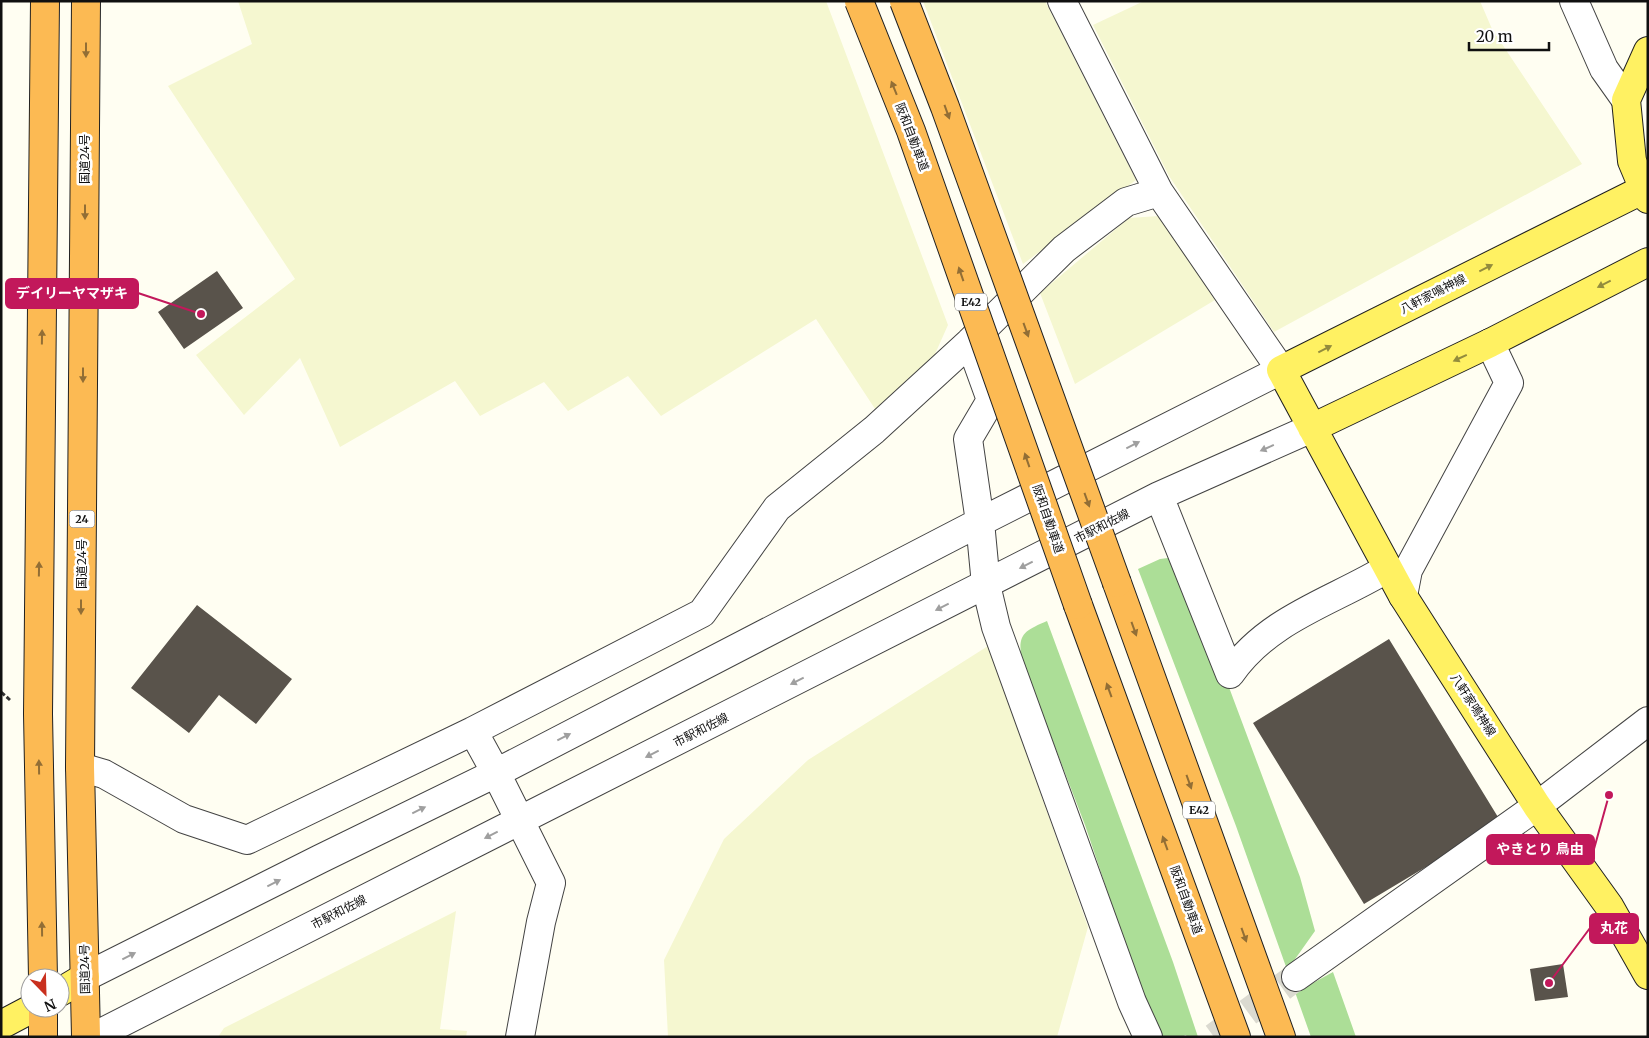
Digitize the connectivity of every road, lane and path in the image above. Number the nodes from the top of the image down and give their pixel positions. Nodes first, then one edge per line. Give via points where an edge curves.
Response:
1 (45, 1) edge
2 (86, 1) edge
3 (859, 1) edge
4 (904, 1) edge
5 (1062, 1) edge
6 (1574, 1) edge
7 (1648, 51) edge
8 (1626, 100) junction
9 (1646, 191) edge
10 (1159, 192) junction
11 (1648, 262) edge
12 (970, 342) junction
13 (1490, 344) junction
14 (1281, 370) junction
15 (1312, 428) junction
16 (1159, 496) junction
17 (980, 522) junction
18 (1388, 568) junction
19 (986, 586) junction
20 (1403, 596) junction
21 (1648, 721) edge
22 (473, 731) junction
23 (80, 767) junction
24 (496, 772) junction
25 (1537, 806) junction
26 (521, 821) junction
27 (43, 968) edge
28 (1212, 971) junction
29 (1648, 975) edge
30 (85, 977) junction
31 (1296, 977) tunnel mouth
32 (70, 986) edge
33 (20, 1015) edge
34 (43, 1018) edge
35 (1, 1025) edge
36 (43, 1037) edge
37 (86, 1037) edge
38 (93, 1037) edge
39 (520, 1037) edge
40 (1148, 1037) edge
41 (1218, 1037) edge
42 (1236, 1037) edge
43 (1281, 1037) edge

27 -> 1 highway via 38,714
2 -> 23 highway, 国道24号 / 24
28 -> 3 highway, 阪和自動車道 / E42, bridge via 1078,605 911,131
4 -> 43 highway, E42, bridge via 946,108
5 - 10 street
6 - 8 street via 1604,69
7 - 8 main road, 八軒家鳴神線
8 - 9 main road, 八軒家鳴神線 via 1632,161
14 -> 9 main road, 八軒家鳴神線
10 - 12 street via 1126,202 1087,230 1036,275
10 - 14 street
11 -> 13 main road
12 - 17 street via 991,400 968,439
12 - 22 street via 874,430 777,508 702,613
13 -> 15 main road
13 - 20 street via 1509,382 1408,570
14 - 15 main road, 八軒家鳴神線
17 -> 14 street
15 -> 16 street, 市駅和佐線
15 - 18 main road, 八軒家鳴神線
16 - 18 street via 1230,674 1242,658 1281,624
16 -> 19 street, 市駅和佐線
17 - 19 street
24 -> 17 street
18 - 20 main road, 八軒家鳴神線
19 -> 26 street, 市駅和佐線
19 - 40 street via 996,627 1132,1002
20 - 25 main road, 八軒家鳴神線
21 - 25 street
22 - 23 street via 247,840 184,819 104,774
22 - 24 street
23 - 30 highway, 国道24号 / 24
24 - 26 street
30 -> 24 street
25 - 29 main road, 八軒家鳴神線 via 1609,906
25 - 31 street
26 -> 38 street, 市駅和佐線
26 - 39 street via 551,883
28 - 41 highway
28 - 42 highway, 阪和自動車道 / E42
30 - 32 main road
30 - 37 highway, 国道24号 / 24
33 - 35 main road
34 - 36 highway

